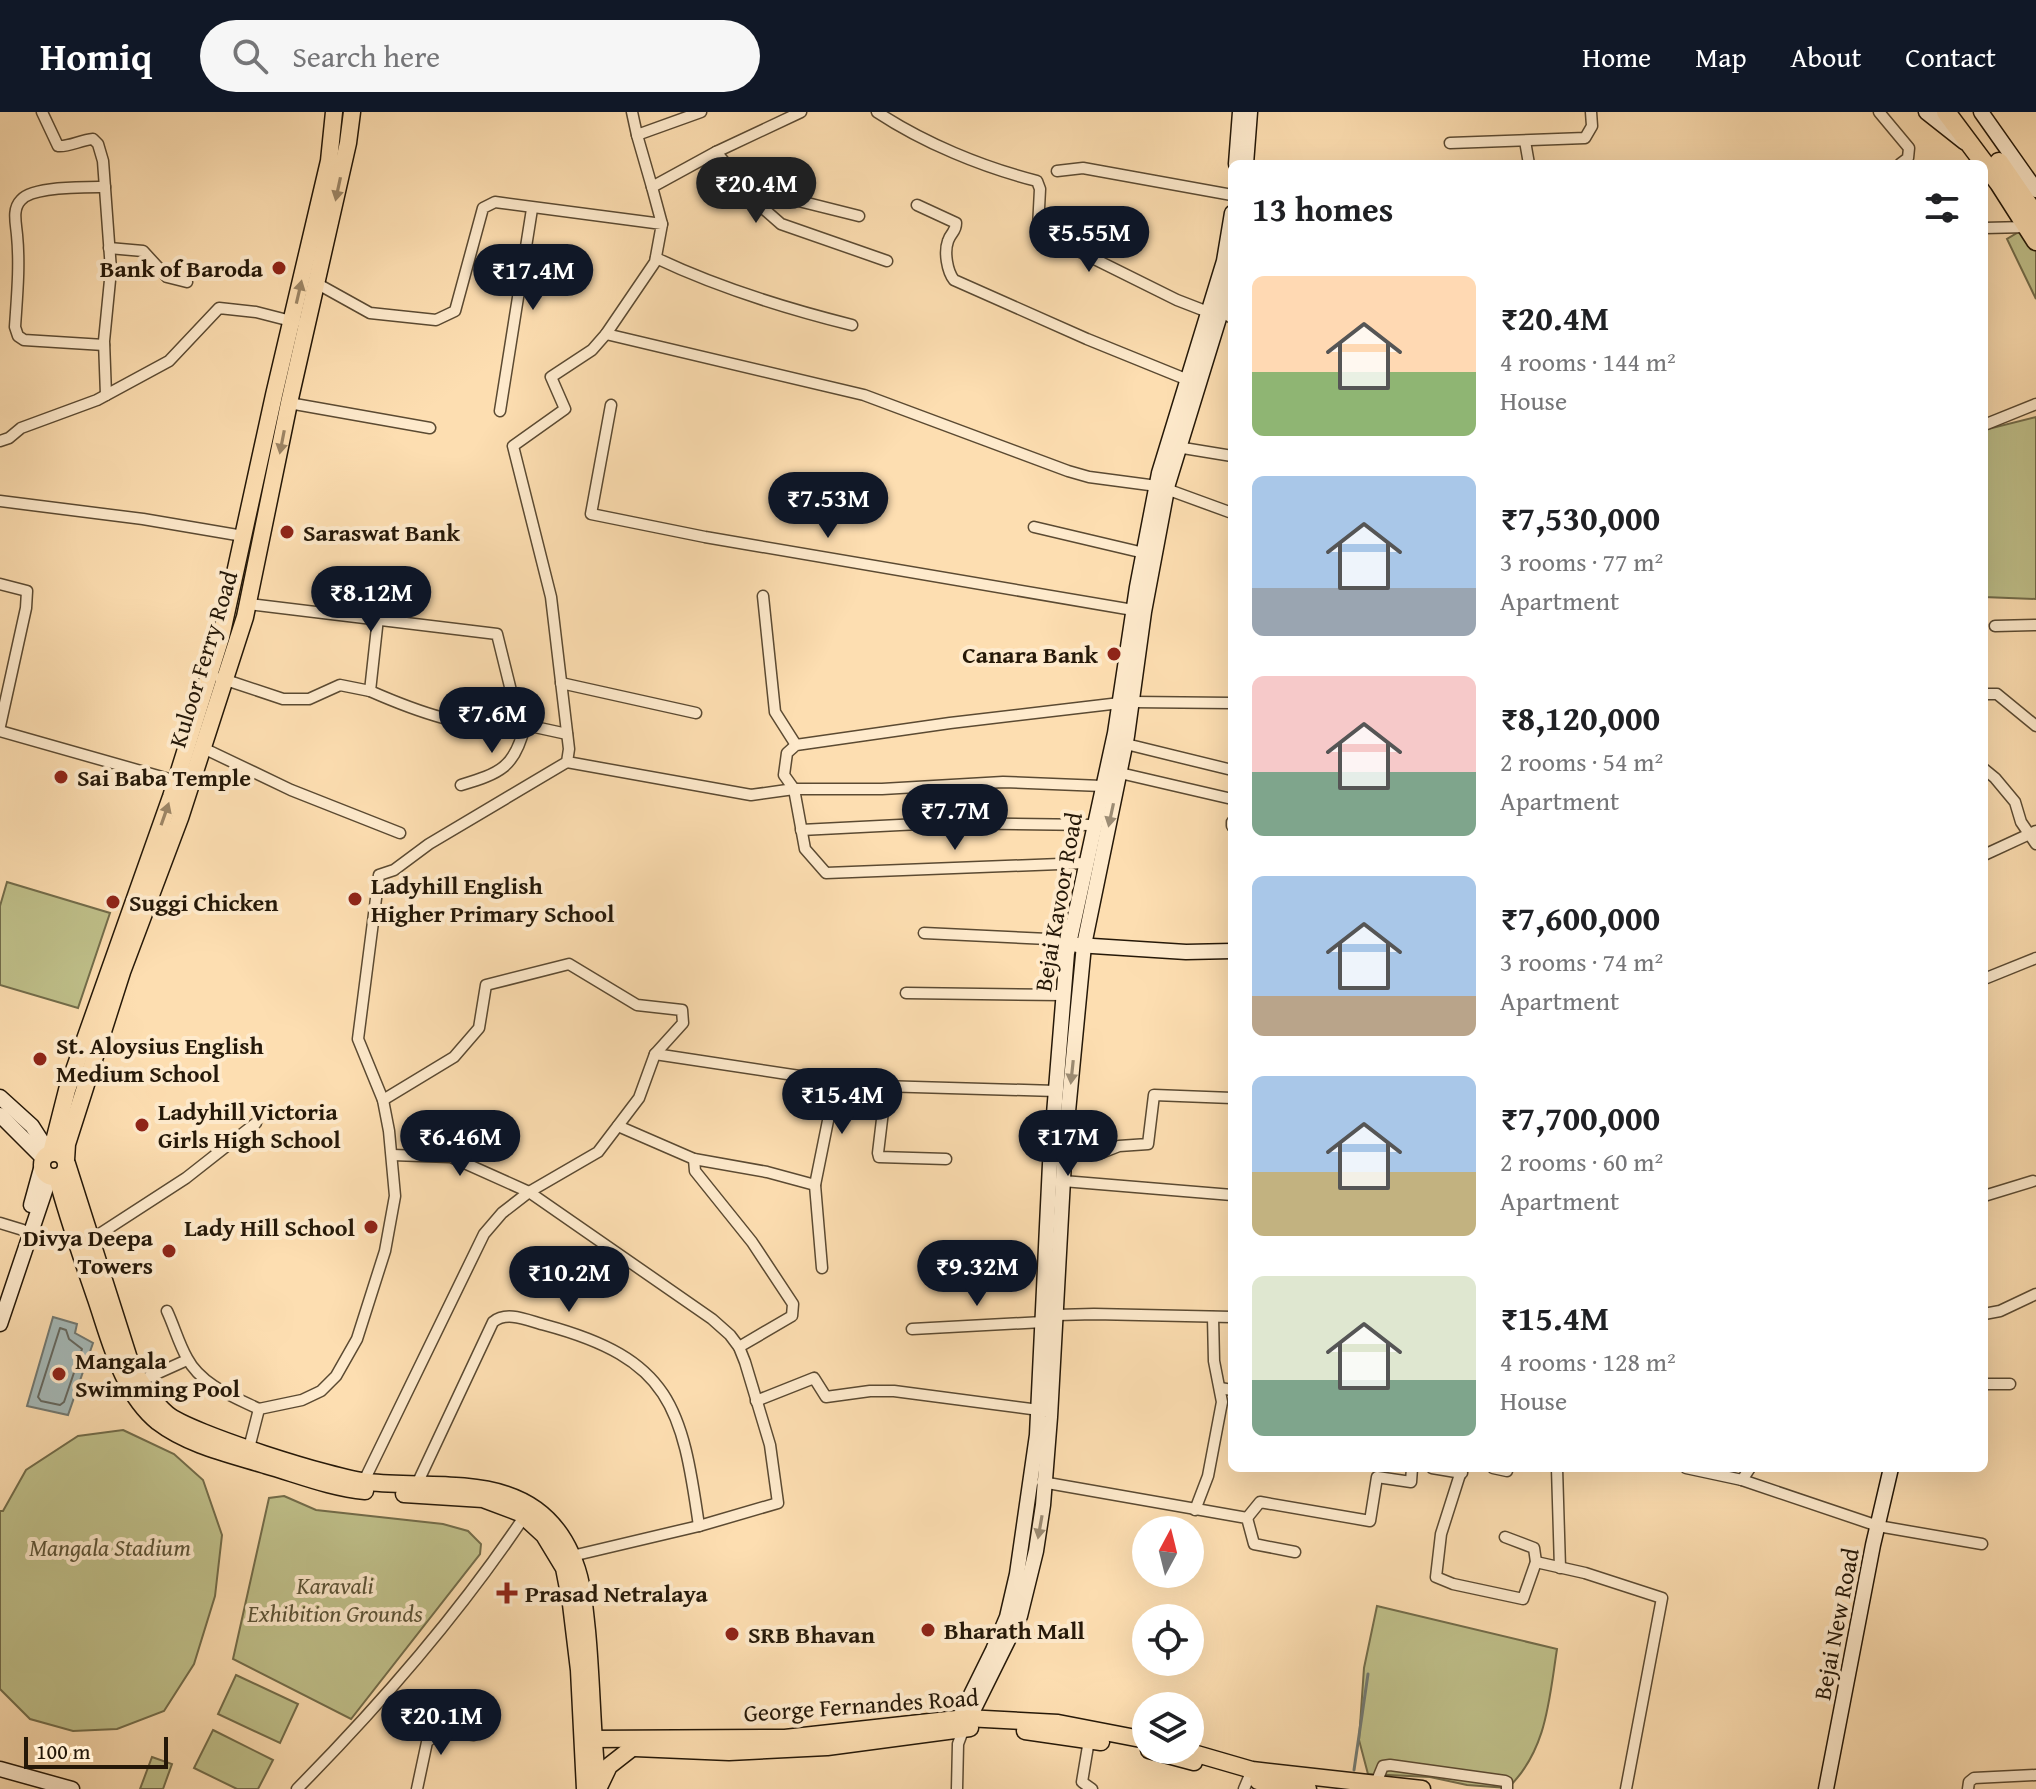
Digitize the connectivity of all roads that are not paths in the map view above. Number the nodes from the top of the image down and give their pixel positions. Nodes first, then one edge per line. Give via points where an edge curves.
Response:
1 (42, 112) edge
2 (334, 112) edge
3 (352, 112) edge
4 (632, 112) edge
5 (701, 112) edge
6 (801, 112) edge
7 (877, 112) edge
8 (1240, 112) edge
9 (1250, 112) edge
10 (1591, 112) edge
11 (1879, 112) edge
12 (1926, 112) edge
13 (1946, 112) edge
14 (1961, 112) edge
15 (1981, 112) edge
16 (637, 135) junction
17 (1525, 141) junction
18 (1450, 143) dead end
19 (1974, 149) junction
20 (716, 152) junction
21 (1236, 160) edge
22 (1246, 160) edge
23 (1528, 160) edge
24 (1905, 160) edge
25 (1982, 160) edge
26 (1988, 168) edge
27 (1057, 171) dead end
28 (105, 187) junction
29 (652, 187) junction
30 (745, 187) junction
31 (2036, 190) edge
32 (1228, 194) edge
33 (917, 205) dead end
34 (532, 209) junction
35 (859, 216) dead end
36 (662, 224) junction
37 (1988, 228) edge
38 (2033, 228) edge
39 (109, 248) junction
40 (1228, 254) edge
41 (656, 258) junction
42 (887, 261) dead end
43 (187, 282) dead end
44 (316, 283) junction
45 (1228, 289) edge
46 (1220, 314) edge
47 (300, 323) junction
48 (852, 325) dead end
49 (606, 334) junction
50 (104, 345) junction
51 (1193, 382) junction
52 (106, 395) junction
53 (289, 403) junction
54 (2036, 404) edge
55 (611, 405) dead end
56 (500, 411) dead end
57 (1988, 423) edge
58 (430, 428) dead end
59 (0, 441) edge
60 (1177, 447) junction
61 (1228, 455) edge
62 (1162, 485) junction
63 (0, 501) edge
64 (1228, 512) edge
65 (1034, 527) dead end
66 (243, 536) junction
67 (1144, 553) junction
68 (0, 584) edge
69 (763, 596) dead end
70 (249, 604) junction
71 (1133, 610) junction
72 (378, 618) junction
73 (2036, 625) edge
74 (1995, 626) dead end
75 (219, 678) junction
76 (561, 683) junction
77 (370, 691) junction
78 (1988, 694) edge
79 (1130, 702) junction
80 (1228, 703) edge
81 (696, 713) dead end
82 (522, 724) junction
83 (2036, 726) edge
84 (0, 729) edge
85 (567, 734) junction
86 (1126, 744) junction
87 (796, 745) junction
88 (201, 747) junction
89 (567, 762) junction
90 (1228, 769) edge
91 (1988, 772) edge
92 (1120, 773) junction
93 (176, 781) junction
94 (461, 785) dead end
95 (1102, 786) junction
96 (794, 789) junction
97 (1228, 798) edge
98 (1093, 825) junction
99 (801, 830) junction
100 (400, 833) dead end
101 (2032, 833) edge
102 (2036, 844) edge
103 (1988, 853) edge
104 (1085, 863) junction
105 (924, 933) dead end
106 (1069, 942) junction
107 (1084, 945) junction
108 (1228, 951) edge
109 (2036, 958) edge
110 (1988, 977) edge
111 (906, 993) dead end
112 (1063, 995) junction
113 (655, 1054) junction
114 (1056, 1091) junction
115 (0, 1097) edge
116 (1228, 1098) edge
117 (383, 1100) junction
118 (0, 1115) edge
119 (256, 1123) dead end
120 (618, 1126) junction
121 (1064, 1152) junction
122 (392, 1155) junction
123 (694, 1159) junction
124 (946, 1159) dead end
125 (53, 1164) junction
126 (1063, 1181) junction
127 (2033, 1181) dead end
128 (815, 1185) junction
129 (529, 1192) junction
130 (1228, 1195) edge
131 (1988, 1195) edge
132 (0, 1223) edge
133 (23, 1230) junction
134 (90, 1236) junction
135 (822, 1268) dead end
136 (2036, 1294) edge
137 (0, 1296) edge
138 (167, 1311) dead end
139 (1988, 1313) edge
140 (1213, 1317) junction
141 (1228, 1317) edge
142 (1050, 1319) junction
143 (0, 1324) edge
144 (912, 1329) dead end
145 (739, 1347) junction
146 (187, 1360) junction
147 (135, 1383) junction
148 (1988, 1384) edge
149 (2010, 1384) dead end
150 (1220, 1388) junction
151 (1228, 1389) edge
152 (756, 1401) junction
153 (259, 1409) junction
154 (1039, 1410) junction
155 (249, 1448) junction
156 (1412, 1472) edge
157 (1461, 1472) edge
158 (1557, 1472) edge
159 (1705, 1472) edge
160 (1747, 1472) edge
161 (1890, 1472) edge
162 (1742, 1480) junction
163 (1038, 1482) junction
164 (417, 1484) junction
165 (362, 1486) junction
166 (1195, 1510) junction
167 (524, 1517) junction
168 (1247, 1518) junction
169 (699, 1526) junction
170 (1878, 1526) junction
171 (1505, 1537) dead end
172 (1982, 1544) dead end
173 (1295, 1552) dead end
174 (572, 1556) junction
175 (1536, 1562) junction
176 (1560, 1568) junction
177 (593, 1698) junction
178 (961, 1727) junction
179 (474, 1735) dead end
180 (1132, 1737) edge
181 (1089, 1740) junction
182 (629, 1743) junction
183 (588, 1744) junction
184 (1132, 1747) edge
185 (1204, 1759) edge
186 (1200, 1764) edge
187 (0, 1769) edge
188 (2036, 1775) edge
189 (1248, 1779) edge
190 (1376, 1783) junction
191 (72, 1789) edge
192 (297, 1789) edge
193 (417, 1789) edge
194 (585, 1789) edge
195 (598, 1789) edge
196 (957, 1789) edge
197 (1092, 1789) edge
198 (1308, 1789) edge
199 (1422, 1789) edge
200 (1507, 1789) edge
201 (1626, 1789) edge
202 (1826, 1789) edge
203 (1968, 1789) edge

1 - 28 street via 58,146 93,139 98,144
47 -> 2 main road, Kuloor Ferry Road
3 -> 44 main road, Kuloor Ferry Road
4 - 16 street
5 - 16 street
6 - 20 street
7 - 46 street via 971,159 1037,181 1040,232 1177,300
8 - 21 main road
9 - 22 main road
10 - 17 street via 1592,126 1585,138
11 - 24 street via 1909,148
12 - 19 main road
13 - 19 highway
14 - 38 highway
15 - 31 main road
16 - 29 street
17 - 18 street
17 - 23 street
19 - 25 highway
20 - 29 street
20 - 30 street
26 - 38 highway
27 - 32 street via 1083,168
28 - 39 street
28 - 50 street via 34,194 22,198 15,209 18,336
29 - 36 street
30 - 35 street
30 - 42 street via 789,228
33 - 51 street via 956,223 947,247 954,280
34 - 36 street
34 - 44 street via 495,202 483,208 455,311 436,320 370,313
34 - 56 street
36 - 41 street
37 - 38 street
39 - 43 street via 143,251 167,277
39 - 50 street
40 - 46 main road, Bejai Kavoor Road
41 - 48 street via 751,297
41 - 49 street
44 - 47 main road, Kuloor Ferry Road
45 - 46 main road, Bejai Kavoor Road
46 - 51 main road, Bejai Kavoor Road
47 - 52 street via 219,308 169,361
47 - 53 main road, Kuloor Ferry Road
47 - 66 main road, Kuloor Ferry Road
49 - 62 street via 864,395 1089,477
49 - 76 street via 551,377 565,409 513,446 551,597
50 - 52 street
51 - 60 main road, Bejai Kavoor Road
51 - 62 main road, Bejai Kavoor Road
52 - 59 street
53 - 58 street
53 -> 70 main road, Kuloor Ferry Road
54 - 57 street
55 - 71 street via 591,514
60 - 61 street
60 - 62 main road, Bejai Kavoor Road
62 - 64 street
62 - 67 main road, Bejai Kavoor Road
62 - 79 main road, Bejai Kavoor Road
63 - 66 street
65 - 67 street
66 - 75 main road, Kuloor Ferry Road
67 - 71 main road, Bejai Kavoor Road
68 - 84 street via 27,591
69 - 87 street via 775,712
70 - 72 street
70 - 75 main road, Kuloor Ferry Road
71 - 79 main road, Bejai Kavoor Road
72 - 77 street
72 - 82 street via 497,634
73 - 74 street
75 - 77 street via 283,699 309,699 340,685
75 - 88 main road, Kuloor Ferry Road
75 - 93 main road, Kuloor Ferry Road
76 - 81 street
76 - 85 street
77 - 82 street via 453,721
78 - 83 street via 1997,694
79 - 80 street
79 - 86 main road, Bejai Kavoor Road
79 - 87 street
79 - 95 main road, Bejai Kavoor Road
82 - 85 street
82 - 94 street via 513,760 496,774
84 - 93 street
85 - 89 street
86 - 90 street
86 - 92 main road, Bejai Kavoor Road
87 - 96 street via 787,753 784,775
88 - 100 street
88 - 125 main road, Kuloor Ferry Road via 67,1144
89 - 96 street via 751,795
89 - 117 street via 379,875 358,1039
91 - 101 street via 2015,802 2021,822
92 - 97 street
92 -> 107 main road, Bejai Kavoor Road
125 -> 93 main road, Kuloor Ferry Road via 67,1090
95 - 96 street via 1003,782
95 - 98 main road, Bejai Kavoor Road
96 - 99 street
98 - 99 street via 939,823
98 - 104 main road, Bejai Kavoor Road
99 - 104 street via 805,849 826,873
101 - 102 street
101 - 103 street
104 - 106 main road, Bejai Kavoor Road
105 - 106 street
106 - 107 main road
106 - 112 main road, Bejai Kavoor Road
107 - 108 main road
107 -> 121 main road, Bejai Kavoor Road
109 - 110 street
111 - 112 street
112 - 114 main road, Bejai Kavoor Road
113 - 117 street via 683,1023 682,1010 637,1005 569,964 486,985 479,1028 454,1057
113 - 120 street via 639,1098
113 - 128 street via 841,1082
114 - 124 street via 883,1086 879,1157
114 - 142 main road, Bejai Kavoor Road
115 - 125 main road via 32,1126
116 - 121 street via 1154,1095 1148,1144 1101,1153
117 - 122 street
118 - 125 main road
119 - 134 street via 186,1178
120 - 123 street
120 - 129 street via 598,1152
121 - 126 main road, Bejai Kavoor Road
122 - 129 street via 451,1157
122 - 153 street via 395,1196 385,1251 350,1352 321,1391
123 - 128 street
123 - 145 street via 695,1171 793,1304 792,1316
125 - 133 main road
125 - 134 main road
125 - 143 main road
125 - 147 main road via 114,1350
126 - 130 street
126 - 142 main road, Bejai Kavoor Road
127 - 131 street
128 - 135 street
129 - 145 street via 712,1319
129 - 165 street via 484,1234
132 - 133 street
133 - 137 main road
134 - 147 main road
136 - 139 street
138 - 146 street
140 - 141 street
140 - 142 street via 1094,1314
140 - 150 street
142 - 144 street
142 - 154 main road, Bejai Kavoor Road
142 - 163 main road, Bejai Kavoor Road
145 - 152 street
146 - 147 street
146 - 153 street via 215,1386
147 - 155 main road via 167,1415
147 - 165 main road via 155,1420 175,1434 341,1488
148 - 149 street
150 - 151 street
150 - 166 street via 1208,1476
152 - 154 street via 814,1378 826,1397 894,1391
152 - 169 street via 770,1445 778,1503
153 - 155 street
154 - 163 main road, Bejai Kavoor Road
155 - 165 main road
156 - 168 street via 1411,1482 1377,1477 1370,1521 1260,1502
157 - 175 street via 1441,1534 1436,1577 1523,1599
158 - 176 street
159 - 162 street
160 - 162 street
161 - 170 main road, Bejai New Road
162 - 170 street
163 - 166 street
163 - 178 main road, Bejai Kavoor Road via 1007,1617
164 - 165 main road
164 - 169 street via 493,1322 512,1316 601,1344 649,1375 668,1398 679,1424
164 - 174 main road via 492,1490 520,1498 544,1515
165 - 167 main road via 483,1499
166 - 168 street
167 - 183 main road via 544,1535 564,1568
167 - 192 street via 360,1725
168 - 173 street via 1254,1544
169 - 174 street
170 - 172 street
170 - 202 main road, Bejai New Road
171 - 175 street via 1534,1548
174 - 177 main road via 581,1581
175 - 176 street
176 - 201 street via 1662,1598
177 - 182 main road via 605,1725
177 - 183 main road
178 - 180 main road, George Fernandes Road via 1058,1723
178 - 181 main road, George Fernandes Road
178 - 182 main road, George Fernandes Road
178 - 196 street
179 - 193 street via 441,1731 427,1742
181 - 184 main road, George Fernandes Road
181 - 197 street via 1082,1782
182 - 183 main road, George Fernandes Road
182 - 195 main road
183 - 194 main road
183 - 195 main road
185 - 189 main road, George Fernandes Road
186 - 189 main road, George Fernandes Road
187 - 191 main road
188 - 203 street via 1974,1778
189 - 190 main road, George Fernandes Road
189 - 198 main road, George Fernandes Road
190 - 199 main road, George Fernandes Road
190 - 200 street via 1383,1766 1390,1765 1505,1781

